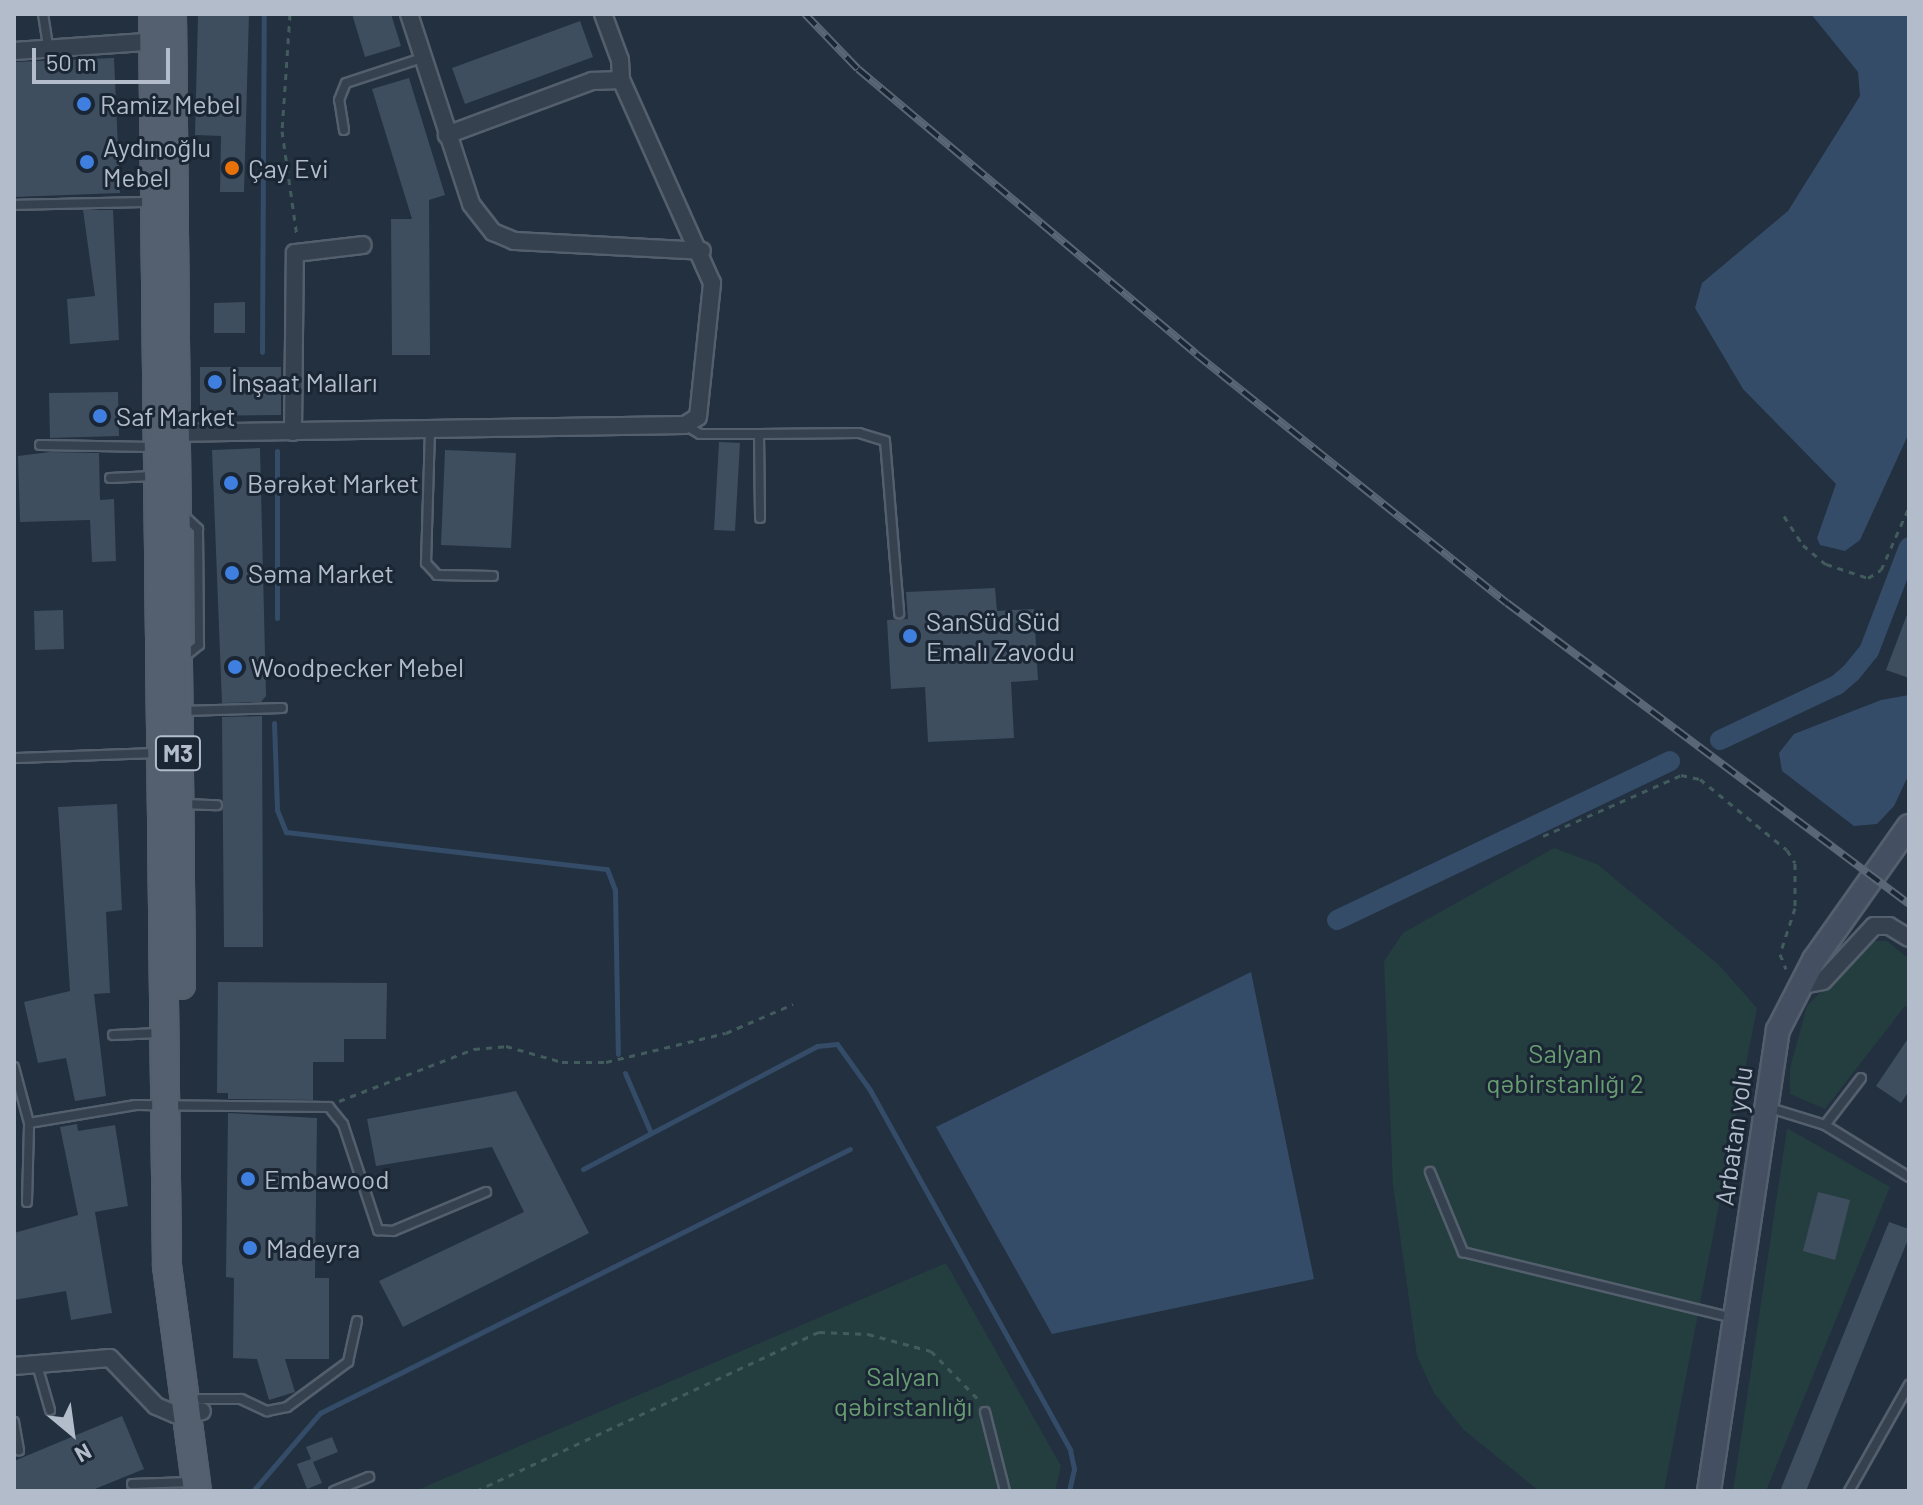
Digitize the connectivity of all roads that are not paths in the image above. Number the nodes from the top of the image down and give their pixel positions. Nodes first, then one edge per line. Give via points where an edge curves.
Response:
1 (43, 14) edge
2 (153, 14) edge
3 (172, 14) edge
4 (409, 14) edge
5 (603, 14) edge
6 (163, 41) junction
7 (48, 47) junction
8 (14, 51) edge
9 (422, 58) junction
10 (621, 80) junction
11 (344, 130) dead end
12 (447, 135) junction
13 (155, 202) junction
14 (14, 205) edge
15 (363, 245) dead end
16 (702, 251) junction
17 (685, 425) junction
18 (430, 429) junction
19 (293, 432) junction
20 (759, 434) junction
21 (164, 438) junction
22 (40, 445) dead end
23 (158, 476) junction
24 (110, 478) dead end
25 (760, 518) dead end
26 (493, 576) dead end
27 (899, 613) dead end
28 (282, 708) dead end
29 (178, 711) junction
30 (159, 753) junction
31 (14, 758) edge
32 (178, 803) junction
33 (217, 805) dead end
34 (1909, 826) edge
35 (1909, 938) edge
36 (1798, 986) junction
37 (164, 1033) junction
38 (113, 1035) dead end
39 (14, 1067) edge
40 (1861, 1078) dead end
41 (174, 1104) junction
42 (1765, 1107) junction
43 (29, 1123) junction
44 (1825, 1125) junction
45 (1430, 1172) dead end
46 (1909, 1177) edge
47 (486, 1192) dead end
48 (27, 1202) dead end
49 (1737, 1319) junction
50 (357, 1321) dead end
51 (37, 1364) junction
52 (14, 1366) edge
53 (1909, 1385) edge
54 (196, 1408) junction
55 (50, 1410) dead end
56 (985, 1412) road end
57 (14, 1422) edge
58 (19, 1451) dead end
59 (369, 1477) dead end
60 (132, 1484) dead end
61 (202, 1488) edge
62 (334, 1491) edge
63 (1005, 1491) edge
64 (1709, 1491) edge
65 (1849, 1491) edge

1 - 7 lane
2 - 6 main road
3 - 6 main road, M3
4 - 9 street
5 - 10 street via 620,60
6 - 7 street
6 - 13 main road
6 - 21 main road, M3
7 - 8 street
9 - 11 lane via 346,83 339,100
9 - 12 street
10 - 12 street via 592,81
10 - 16 street
12 - 16 street via 471,204 493,232 514,241
13 - 14 lane
13 - 21 main road
15 - 19 street via 299,249
16 - 17 street via 712,283 703,407
17 - 18 street
17 - 20 lane via 700,434
18 - 19 street
18 - 26 lane via 426,563 437,575
19 - 21 street
20 - 25 lane
20 - 27 lane via 859,433 885,441
21 - 22 lane
21 - 23 main road
21 - 29 main road, M3 via 177,512
23 - 24 lane
23 - 30 main road
28 - 29 lane
29 - 32 main road, M3
30 - 31 lane
30 - 37 main road
32 - 33 lane
32 - 41 main road, M3
34 - 36 main road, Arbatan yolu
35 - 36 street via 1889,926 1874,926 1823,981
36 - 42 main road, Arbatan yolu via 1778,1030
37 - 38 lane
37 - 41 main road
39 - 43 lane
40 - 44 lane
41 - 43 lane via 111,1107
41 - 47 lane via 329,1107 343,1124 378,1230 393,1231
41 - 54 main road, M3
42 - 44 lane
42 - 49 main road, Arbatan yolu
43 - 48 lane
44 - 46 lane
45 - 49 lane via 1463,1252
49 - 64 main road, Arbatan yolu
50 - 54 lane via 348,1362 287,1407 267,1411 241,1399
51 - 52 street
51 - 54 street via 110,1358 145,1398 169,1413
51 - 55 lane
53 - 65 lane
54 - 61 main road, M3
56 - 63 lane
57 - 58 lane
59 - 62 lane
60 - 61 lane

